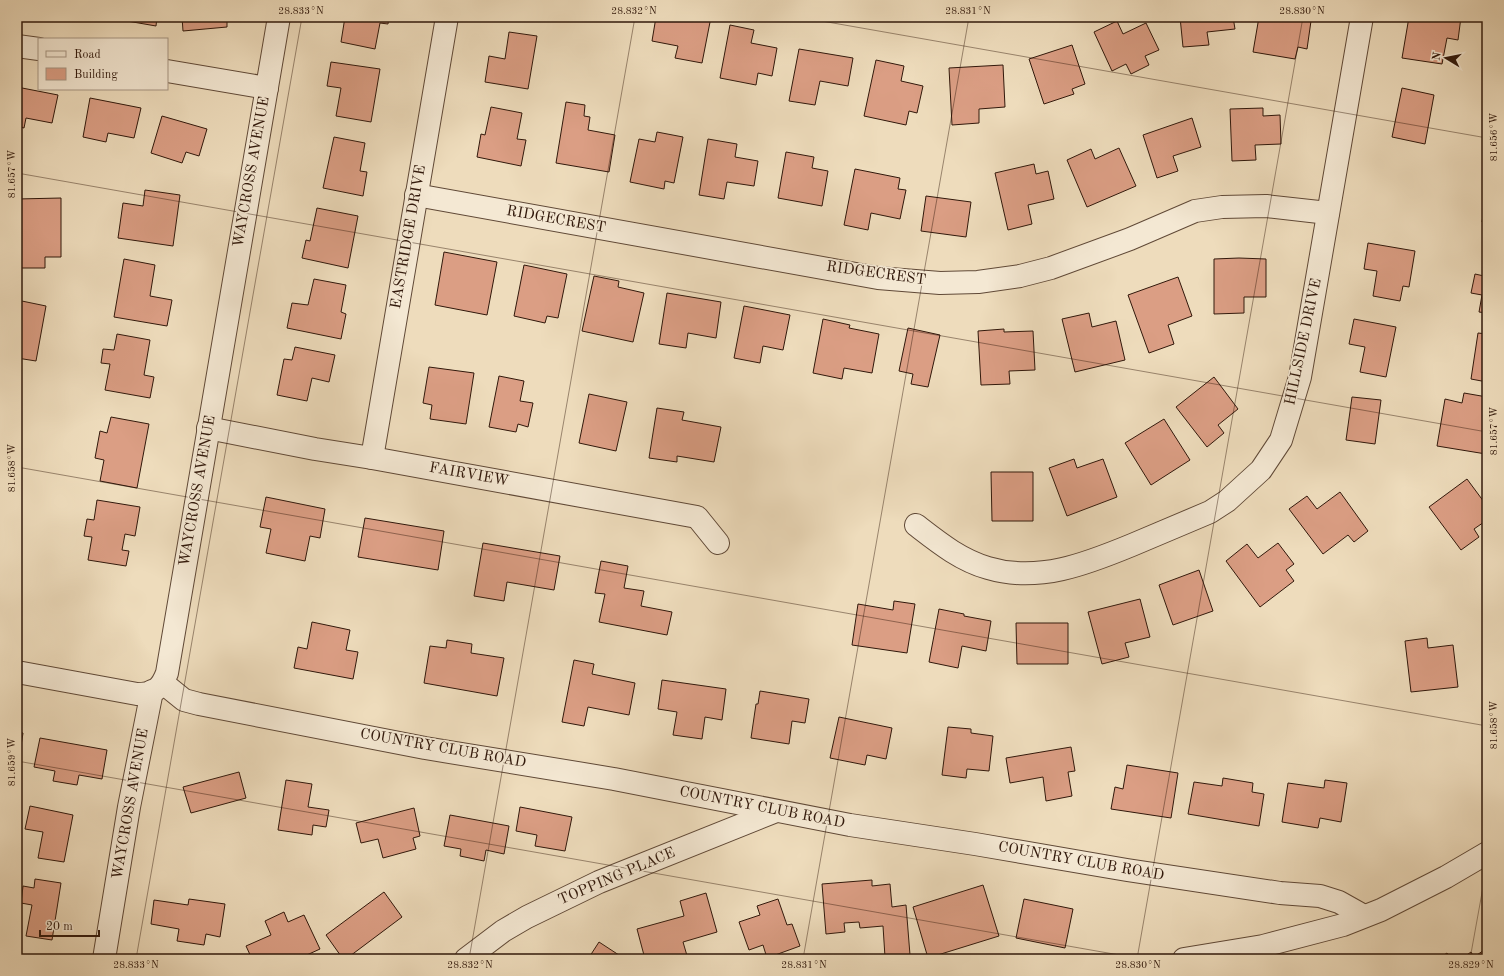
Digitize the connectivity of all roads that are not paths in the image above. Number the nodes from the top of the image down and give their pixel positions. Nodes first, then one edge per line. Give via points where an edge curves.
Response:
1 (279, 17) edge
2 (447, 17) edge
3 (1362, 17) edge
4 (17, 46) edge
5 (38, 49) edge
6 (168, 71) edge
7 (267, 88) junction
8 (416, 195) junction
9 (1328, 213) junction
10 (208, 428) junction
11 (372, 458) junction
12 (916, 525) dead end
13 (718, 543) dead end
14 (17, 672) edge
15 (158, 687) junction
16 (776, 810) junction
17 (1487, 853) edge
18 (1364, 916) junction
19 (104, 959) edge
20 (466, 959) edge
21 (1184, 959) edge

1 - 7 street, WAYCROSS AVENUE
2 - 8 street, EASTRIDGE DRIVE
3 - 9 street, HILLSIDE DRIVE
4 - 5 street
6 - 7 street
7 - 10 street, WAYCROSS AVENUE
8 - 9 street, RIDGECREST via 878,278 940,283 978,282 1020,276 1051,268 1195,212 1222,207 1266,206
8 - 11 street, EASTRIDGE DRIVE
9 - 12 street, HILLSIDE DRIVE via 1300,378 1281,440 1261,470 1228,501 1210,512 1093,561 1067,569 1040,573 1012,573 988,568 958,556
10 - 11 street, FAIRVIEW
10 - 15 street, WAYCROSS AVENUE via 166,673
11 - 13 street, FAIRVIEW via 697,517
14 - 15 street via 137,694 147,694
15 - 16 street, COUNTRY CLUB ROAD via 198,704 425,748 614,779
15 - 19 street, WAYCROSS AVENUE via 129,807
16 - 18 street, COUNTRY CLUB ROAD via 850,825 1127,870 1280,893 1320,896 1339,902
16 - 20 street, TOPPING PLACE via 599,882 527,917
17 - 18 street via 1446,877
18 - 21 street via 1343,925 1262,946

